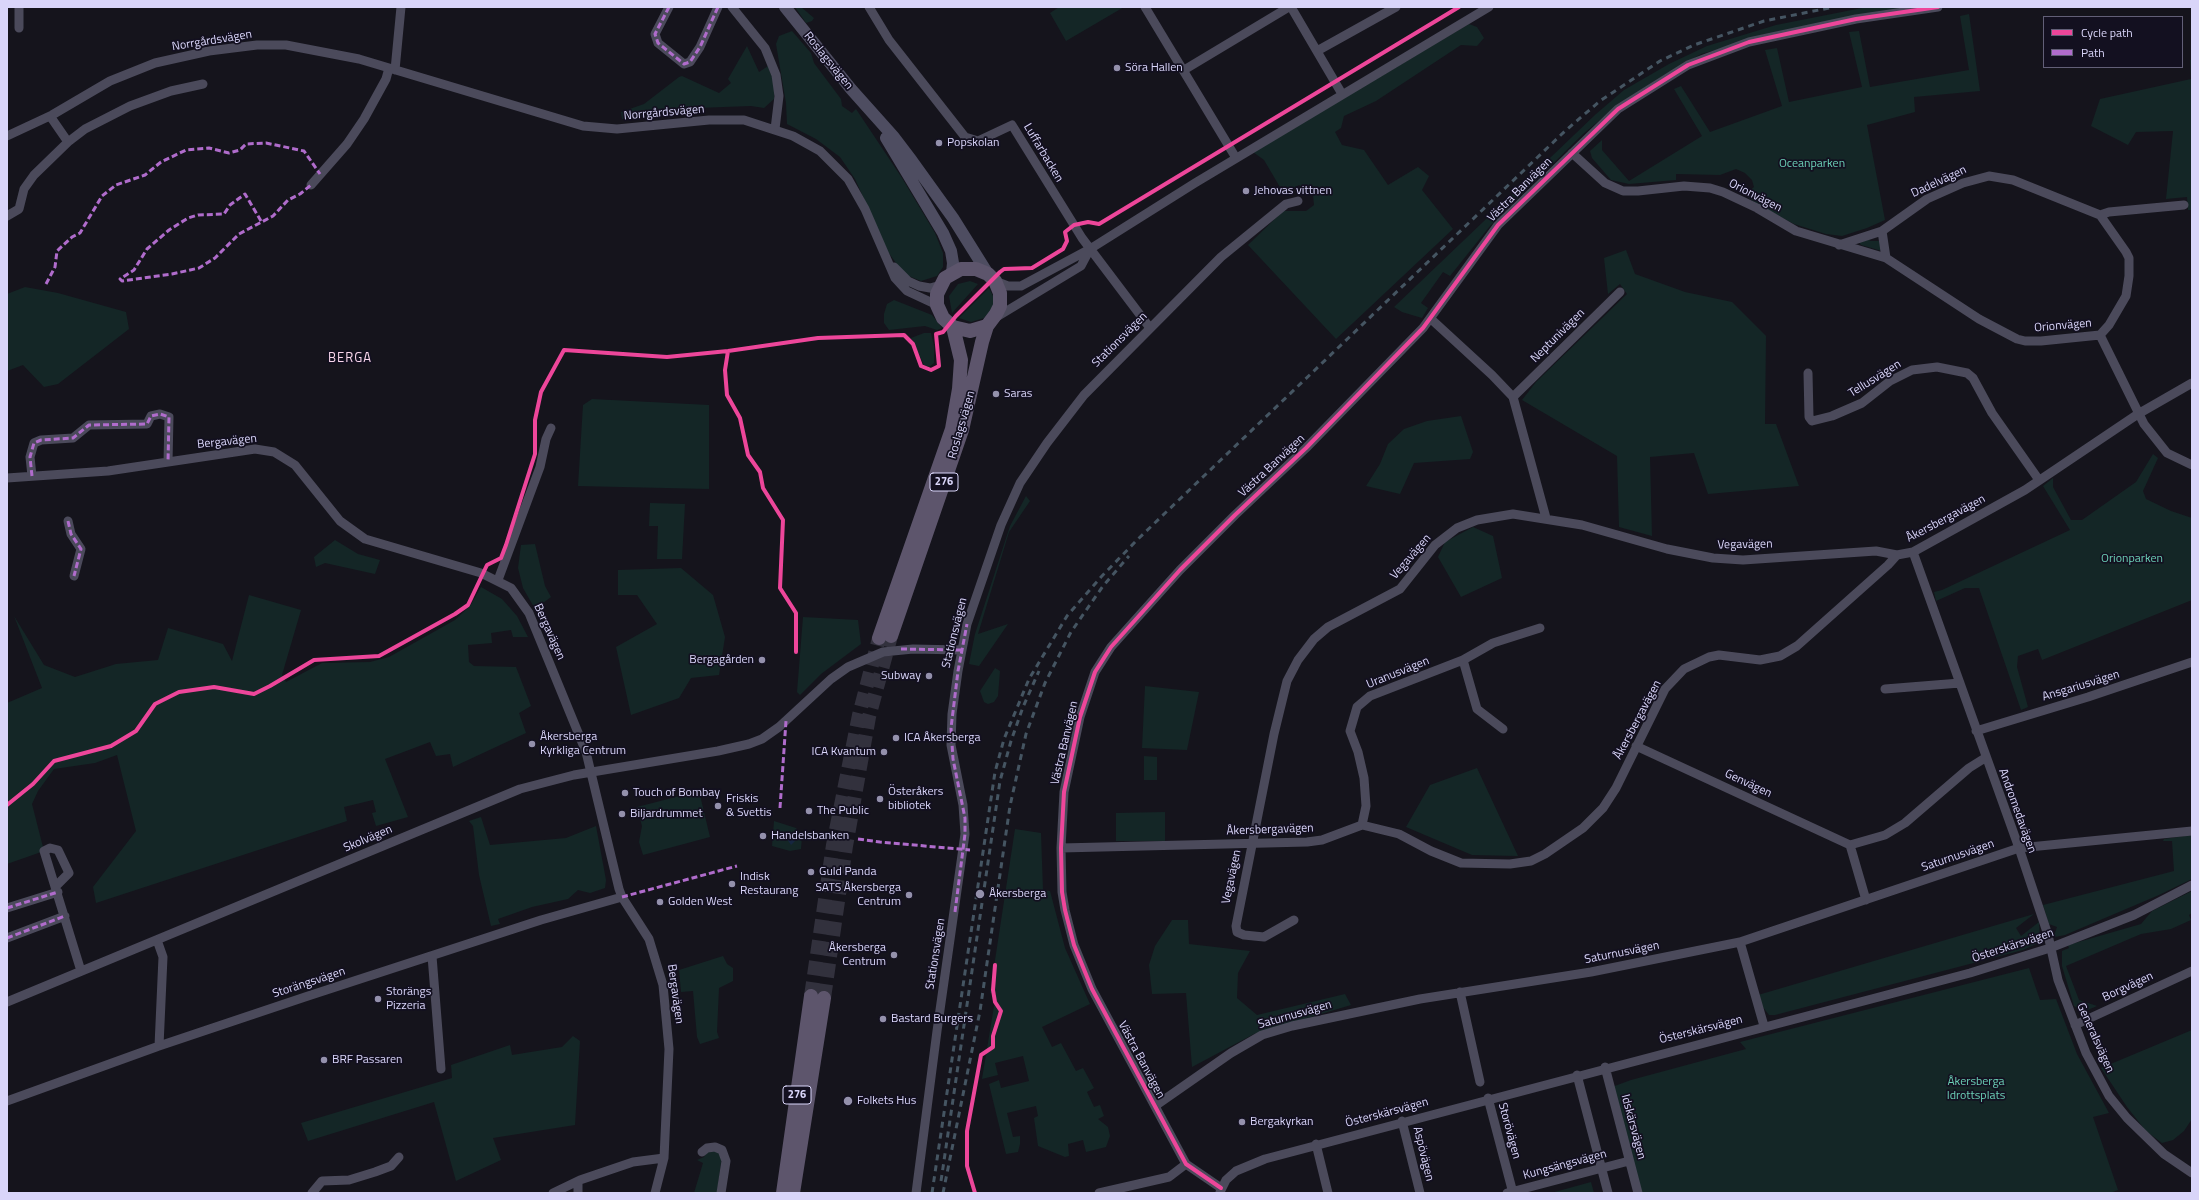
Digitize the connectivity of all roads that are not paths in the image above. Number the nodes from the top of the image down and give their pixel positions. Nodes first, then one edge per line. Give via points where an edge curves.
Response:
1 (19, 7) edge
2 (401, 7) edge
3 (669, 7) edge
4 (718, 7) edge
5 (732, 7) edge
6 (786, 7) edge
7 (869, 7) edge
8 (1145, 7) edge
9 (1290, 7) edge
10 (1396, 7) edge
11 (1489, 7) edge
12 (1938, 7) edge
13 (18, 28) dead end
14 (1317, 51) junction
15 (392, 69) junction
16 (1184, 70) junction
17 (202, 84) dead end
18 (1342, 94) junction
19 (872, 114) junction
20 (50, 116) junction
21 (775, 129) junction
22 (7, 136) edge
23 (68, 142) junction
24 (1572, 153) junction
25 (1236, 158) junction
26 (311, 185) dead end
27 (1298, 201) dead end
28 (2184, 205) dead end
29 (2100, 214) junction
30 (7, 216) edge
31 (1882, 232) junction
32 (1839, 245) junction
33 (1090, 249) junction
34 (884, 255) junction
35 (1886, 258) junction
36 (952, 273) junction
37 (991, 278) junction
38 (941, 285) junction
39 (1620, 292) dead end
40 (937, 305) junction
41 (1431, 319) junction
42 (990, 323) junction
43 (953, 327) junction
44 (1150, 328) junction
45 (2100, 335) junction
46 (1808, 373) dead end
47 (2192, 383) edge
48 (1513, 398) junction
49 (2138, 414) junction
50 (551, 428) dead end
51 (168, 462) junction
52 (2192, 465) edge
53 (32, 476) junction
54 (7, 478) edge
55 (2039, 480) junction
56 (1546, 518) junction
57 (68, 521) dead end
58 (1913, 552) junction
59 (1897, 555) junction
60 (74, 576) dead end
61 (498, 580) junction
62 (1540, 628) dead end
63 (961, 650) junction
64 (1463, 660) junction
65 (2192, 662) edge
66 (1960, 683) junction
67 (1885, 689) dead end
68 (1503, 729) dead end
69 (1976, 731) junction
70 (1636, 746) junction
71 (1985, 758) junction
72 (592, 772) junction
73 (1362, 825) junction
74 (2192, 831) edge
75 (1251, 844) junction
76 (1850, 845) junction
77 (1061, 848) junction
78 (2019, 848) junction
79 (2192, 885) edge
80 (622, 897) junction
81 (1866, 900) junction
82 (7, 908) edge
83 (65, 916) junction
84 (1294, 920) dead end
85 (7, 938) edge
86 (157, 940) junction
87 (1740, 942) junction
88 (2050, 948) junction
89 (432, 956) junction
90 (81, 971) junction
91 (2192, 971) edge
92 (1460, 992) junction
93 (7, 1002) edge
94 (2075, 1025) junction
95 (1764, 1026) junction
96 (159, 1046) junction
97 (1605, 1068) junction
98 (440, 1069) dead end
99 (1577, 1075) junction
100 (1480, 1082) dead end
101 (1488, 1098) junction
102 (7, 1101) edge
103 (1155, 1106) junction
104 (1402, 1121) junction
105 (1316, 1144) junction
106 (702, 1152) dead end
107 (399, 1157) dead end
108 (664, 1158) junction
109 (1629, 1161) junction
110 (1186, 1164) junction
111 (1602, 1168) junction
112 (2192, 1174) edge
113 (578, 1182) junction
114 (1220, 1190) edge
115 (1511, 1192) edge
116 (312, 1193) edge
117 (554, 1193) edge
118 (578, 1193) edge
119 (655, 1193) edge
120 (721, 1193) edge
121 (783, 1193) edge
122 (793, 1193) edge
123 (916, 1193) edge
124 (1099, 1193) edge
125 (1328, 1193) edge
126 (1420, 1193) edge
127 (1608, 1193) edge
128 (1638, 1193) edge

1 - 13 street
2 - 15 street
3 - 4 street via 655,34 658,43 684,64 690,62 700,47
5 - 21 street via 765,48 776,75 780,96
6 - 19 main road, Roslagsvägen / 276
7 - 33 street, Luffarbacken via 889,40 965,137 978,141 1012,125
8 - 16 street
9 - 14 street
9 - 16 street
10 - 14 street
11 - 18 street
12 - 24 street, Västra Banvägen via 1856,19 1749,42 1688,65 1618,109
14 - 18 street
15 - 20 street, Norrgårdsvägen via 359,59 286,45 257,45 209,51 155,63 110,81
15 - 21 street, Norrgårdsvägen via 583,126 617,129 709,120 744,120
15 - 26 street via 347,144
16 - 25 street
17 - 23 street via 171,91 130,106 85,129
18 - 25 street
19 - 36 main road, Roslagsvägen / 276 via 943,233 951,251
19 - 37 main road, Roslagsvägen / 276 via 912,161 953,218
20 - 22 street, Norrgårdsvägen
20 - 23 street
21 - 34 street, Norrgårdsvägen via 810,144 848,179 865,209
23 - 30 street via 24,189 19,209
24 - 32 street, Orionvägen via 1612,187 1623,191 1684,186 1710,188 1757,208 1796,231
24 - 41 street, Västra Banvägen via 1498,225
25 - 33 street via 1129,222
27 - 44 street, Stationsvägen via 1286,204 1248,233 1210,267
28 - 29 street, Dadelvägen
29 - 31 street, Dadelvägen via 2013,180 1989,176 1963,183 1927,199
29 - 45 street via 2129,258 2126,296
31 - 32 street, Dadelvägen
31 - 35 street
32 - 35 street, Orionvägen
33 - 37 street via 1020,286 1008,286
33 - 42 street via 1081,266
33 - 44 street, Luffarbacken
34 - 38 street, Norrgårdsvägen via 908,281 926,288
34 - 40 street, Norrgårdsvägen via 895,278 907,291
35 - 45 street, Orionvägen via 1979,319 2017,339 2041,341
36 - 37 main road via 961,269 976,269
36 - 38 main road
37 - 42 main road, Roslagsvägen / 276 via 1000,293 1000,306
38 - 40 main road
39 - 48 street, Neptunivägen
40 - 43 main road, Roslagsvägen / 276 via 943,318
41 - 48 street
41 - 77 street, Västra Banvägen via 1306,448 1180,570 1110,647 1095,672 1080,717 1064,792
42 - 43 main road via 970,331
42 - 43 main road, Roslagsvägen / 276 via 962,430 885,637 952,429 961,360
44 - 63 street, Stationsvägen via 1084,395 1020,483 998,532
45 - 49 street, Orionvägen
46 - 55 street, Tellusvägen via 1809,417 1812,421 1832,416 1862,403 1896,377 1912,370 1937,367 1967,373 1973,378 1992,413
47 - 49 street, Åkersbergavägen
48 - 56 street
49 - 52 street, Orionvägen via 2163,449
49 - 55 street, Åkersbergavägen
50 - 61 street via 540,468
51 - 53 street, Bergavägen via 108,471
51 - 53 street via 169,417 160,414 151,416 147,424 89,425 73,438 34,443 30,457
51 - 61 street, Bergavägen via 254,449 274,452 295,465 340,521 365,539
53 - 54 street, Bergavägen
55 - 58 street, Åkersbergavägen
56 - 59 street, Vegavägen via 1713,558 1743,560 1876,551
56 - 75 street, Vegavägen via 1513,514 1492,516 1457,528 1435,545 1400,589 1328,627 1314,639 1298,660 1287,681
57 - 60 street via 71,534 81,549
58 - 59 street, Åkersbergavägen
58 - 66 street, Andromedavägen
59 - 70 street, Åkersbergavägen via 1824,623 1797,646 1780,656 1760,660 1719,655 1698,660 1684,669 1665,689
61 - 72 street, Bergavägen via 511,588 530,613
62 - 64 street, Uranusvägen via 1493,643
63 - 72 street, Skolvägen via 913,649 884,652 848,667 831,679 779,727 762,739 749,744
63 - 123 street, Stationsvägen via 951,728 953,759 963,805 965,834
64 - 68 street via 1477,710
64 - 73 street, Uranusvägen via 1370,696 1357,707 1350,732 1364,778 1366,806
65 - 69 street, Ansgariusvägen
66 - 67 street
66 - 69 street, Andromedavägen
69 - 71 street, Andromedavägen
70 - 73 street, Åkersbergavägen via 1616,788 1594,818 1545,854 1531,861 1510,864 1461,863 1399,834
70 - 76 street, Genvägen
71 - 76 street via 1969,768 1905,823 1885,835
71 - 78 street, Andromedavägen
72 - 80 street, Bergavägen
72 - 86 street, Skolvägen via 520,789
73 - 75 street, Åkersbergavägen via 1322,840
74 - 78 street, Saturnusvägen
75 - 77 street, Åkersbergavägen
75 - 84 street, Vegavägen via 1236,918 1237,932 1251,937 1264,937
76 - 81 street
77 - 103 street, Västra Banvägen via 1062,892 1074,945 1092,989
78 - 81 street, Saturnusvägen
78 - 88 street, Andromedavägen
79 - 88 street, Österskärsvägen via 2134,915
80 - 89 street, Storängsvägen via 541,920
80 - 108 street, Bergavägen via 649,939 663,985 669,1049
81 - 87 street, Saturnusvägen
82 - 83 street via 57,889
83 - 85 street
83 - 90 street
86 - 90 street, Skolvägen
86 - 96 street via 163,957
87 - 92 street, Saturnusvägen via 1591,972
87 - 95 street
88 - 94 street, Generalsvägen via 2058,980
88 - 95 street, Österskärsvägen via 1970,973
89 - 96 street, Storängsvägen
89 - 98 street
90 - 93 street, Skolvägen
91 - 94 street, Borgvägen
92 - 100 street
92 - 103 street, Saturnusvägen via 1326,1018 1262,1035 1231,1053
94 - 112 street, Generalsvägen via 2096,1074 2127,1118 2164,1154
95 - 97 street, Österskärsvägen
96 - 102 street, Storängsvägen
97 - 99 street, Österskärsvägen
97 - 109 street, Idskärsvägen
99 - 101 street, Österskärsvägen
99 - 111 street
101 - 104 street, Österskärsvägen
101 - 115 street, Storövägen
103 - 110 street, Västra Banvägen
104 - 105 street, Österskärsvägen
104 - 126 street, Aspövägen
105 - 114 street, Österskärsvägen via 1245,1166 1226,1180
105 - 125 street
106 - 120 street via 707,1148 716,1147 722,1150 726,1161
107 - 116 street via 391,1166 375,1172 349,1180 322,1181
108 - 113 street via 634,1162
108 - 119 street, Bergavägen
109 - 111 street, Kungsängsvägen
109 - 128 street, Idskärsvägen
110 - 114 street, Västra Banvägen
110 - 124 street via 1169,1177
111 - 115 street, Kungsängsvägen
111 - 127 street
113 - 117 street
113 - 118 street
121 - 122 main road, 276 via 817,997

